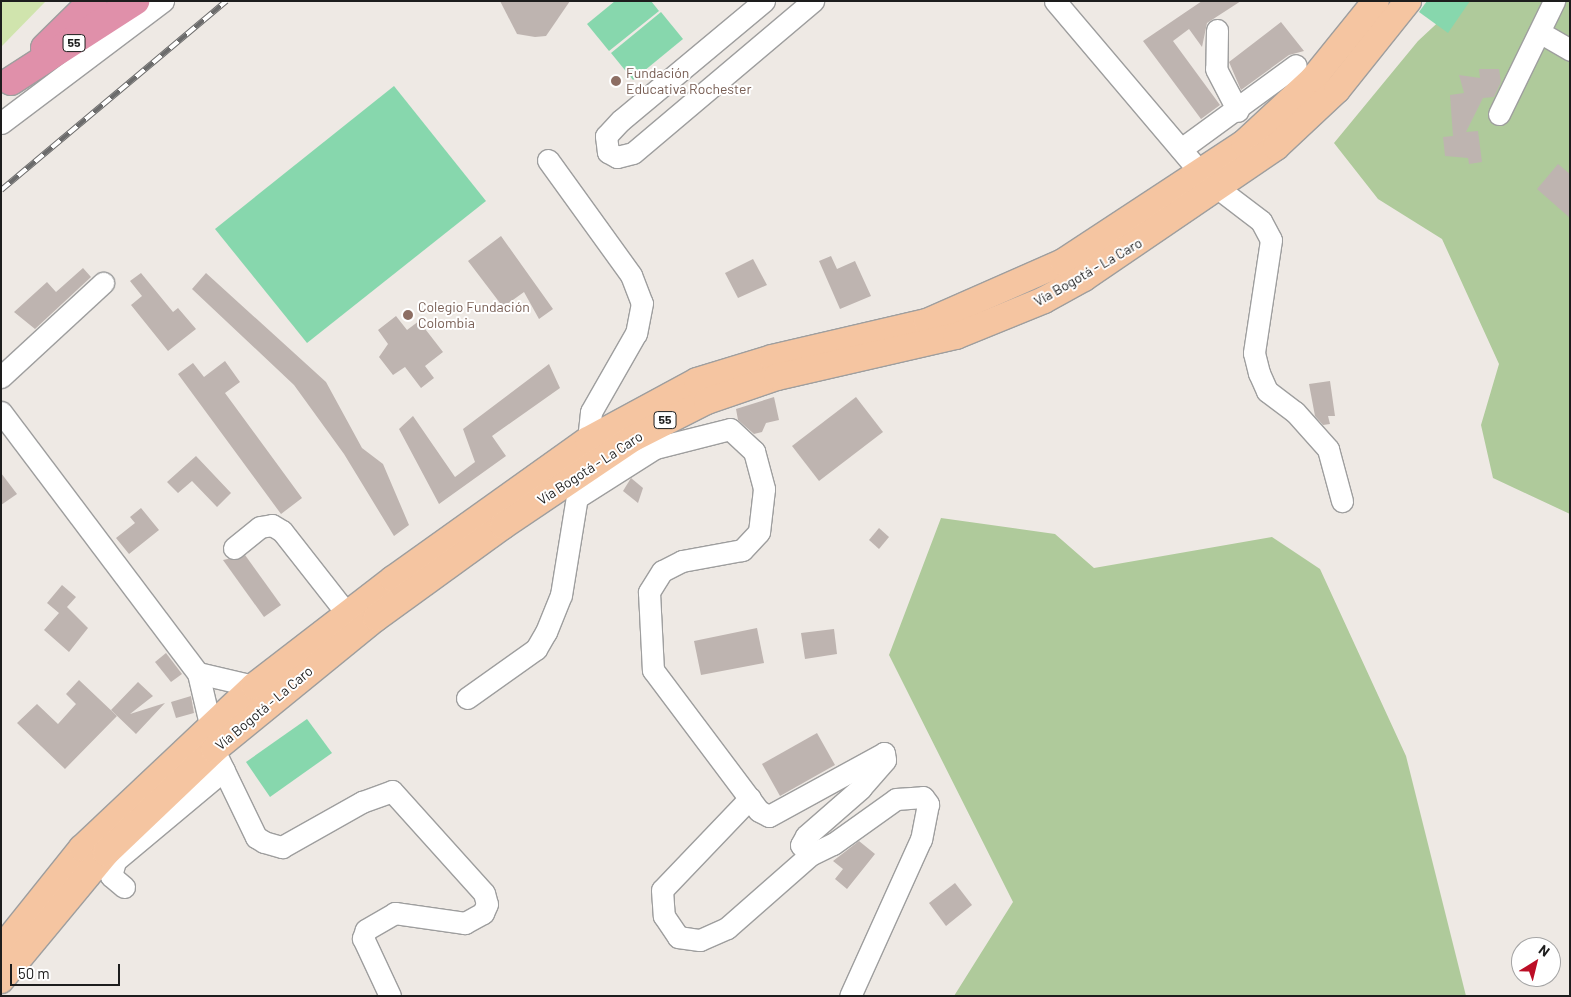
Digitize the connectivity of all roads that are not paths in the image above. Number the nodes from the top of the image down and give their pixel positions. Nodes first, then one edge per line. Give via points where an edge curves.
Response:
1 (81, 1) edge
2 (93, 1) edge
3 (115, 1) edge
4 (135, 1) edge
5 (163, 1) edge
6 (764, 1) edge
7 (813, 1) edge
8 (1055, 1) edge
9 (1376, 1) edge
10 (1408, 1) edge
11 (1554, 1) edge
12 (1216, 30) dead end
13 (1541, 33) junction
14 (1570, 50) edge
15 (1296, 65) dead end
16 (6, 84) edge
17 (1238, 111) junction
18 (1499, 114) dead end
19 (3, 121) edge
20 (1181, 149) junction
21 (548, 160) dead end
22 (1210, 181) junction
23 (103, 283) dead end
24 (1, 378) edge
25 (1, 412) edge
26 (588, 440) junction
27 (579, 485) junction
28 (1342, 501) dead end
29 (234, 548) dead end
30 (347, 614) junction
31 (198, 673) junction
32 (254, 686) junction
33 (468, 698) dead end
34 (210, 724) junction
35 (219, 760) junction
36 (750, 798) junction
37 (810, 854) junction
38 (124, 887) dead end
39 (1, 949) edge
40 (1, 980) edge
41 (390, 996) edge
42 (850, 996) edge

1 - 16 highway, 55
2 - 16 highway, 55
3 - 16 highway, 55
4 - 16 highway, 55
5 - 19 street
6 - 7 street via 621,120 606,136 608,152 616,158 633,153
8 - 20 street
9 - 22 main road, Vía Bogotá - La Caro / 55 via 1330,60
10 - 22 main road, Vía Bogotá - La Caro / 55 via 1309,119
11 - 13 street
12 - 17 street via 1216,69
13 - 14 street
13 - 18 street
15 - 17 street
17 - 20 street
20 - 22 street
21 - 26 street via 631,275 642,303 636,334 591,412
22 - 26 main road, Vía Bogotá - La Caro / 55 via 1009,288 927,322 772,358 697,381
22 - 27 main road, Vía Bogotá - La Caro / 55 via 1084,278 1002,319 921,346 739,389 662,422
22 - 28 street via 1261,221 1271,240 1254,353 1259,373 1267,391 1295,412 1328,449
23 - 24 street
25 - 31 street
26 - 30 main road, Vía Bogotá - La Caro / 55
27 - 33 street via 561,595 546,632 536,648
27 - 35 main road, Vía Bogotá - La Caro / 55 via 376,618
27 - 36 street via 656,448 730,428 754,451 764,490 759,532 742,550 682,561 662,571 650,592 649,646 652,670
29 - 30 street via 260,527 272,525 282,531
30 - 32 main road, Vía Bogotá - La Caro / 55
31 - 32 street
31 - 34 street
32 - 34 main road, Vía Bogotá - La Caro / 55
34 - 39 main road, Vía Bogotá - La Caro / 55 via 82,848
35 - 38 street via 115,861 112,876
35 - 40 main road, Vía Bogotá - La Caro / 55 via 106,853
35 - 41 street via 256,837 282,847 362,802 392,791 484,893 487,904 483,913 465,923 395,913 366,930 363,938
36 - 37 street via 759,812 769,816 884,753 885,760 861,788 806,836 801,845
36 - 37 street via 662,890 664,916 678,937 700,940 720,932
37 - 42 street via 832,844 896,799 923,797 928,804 921,839

